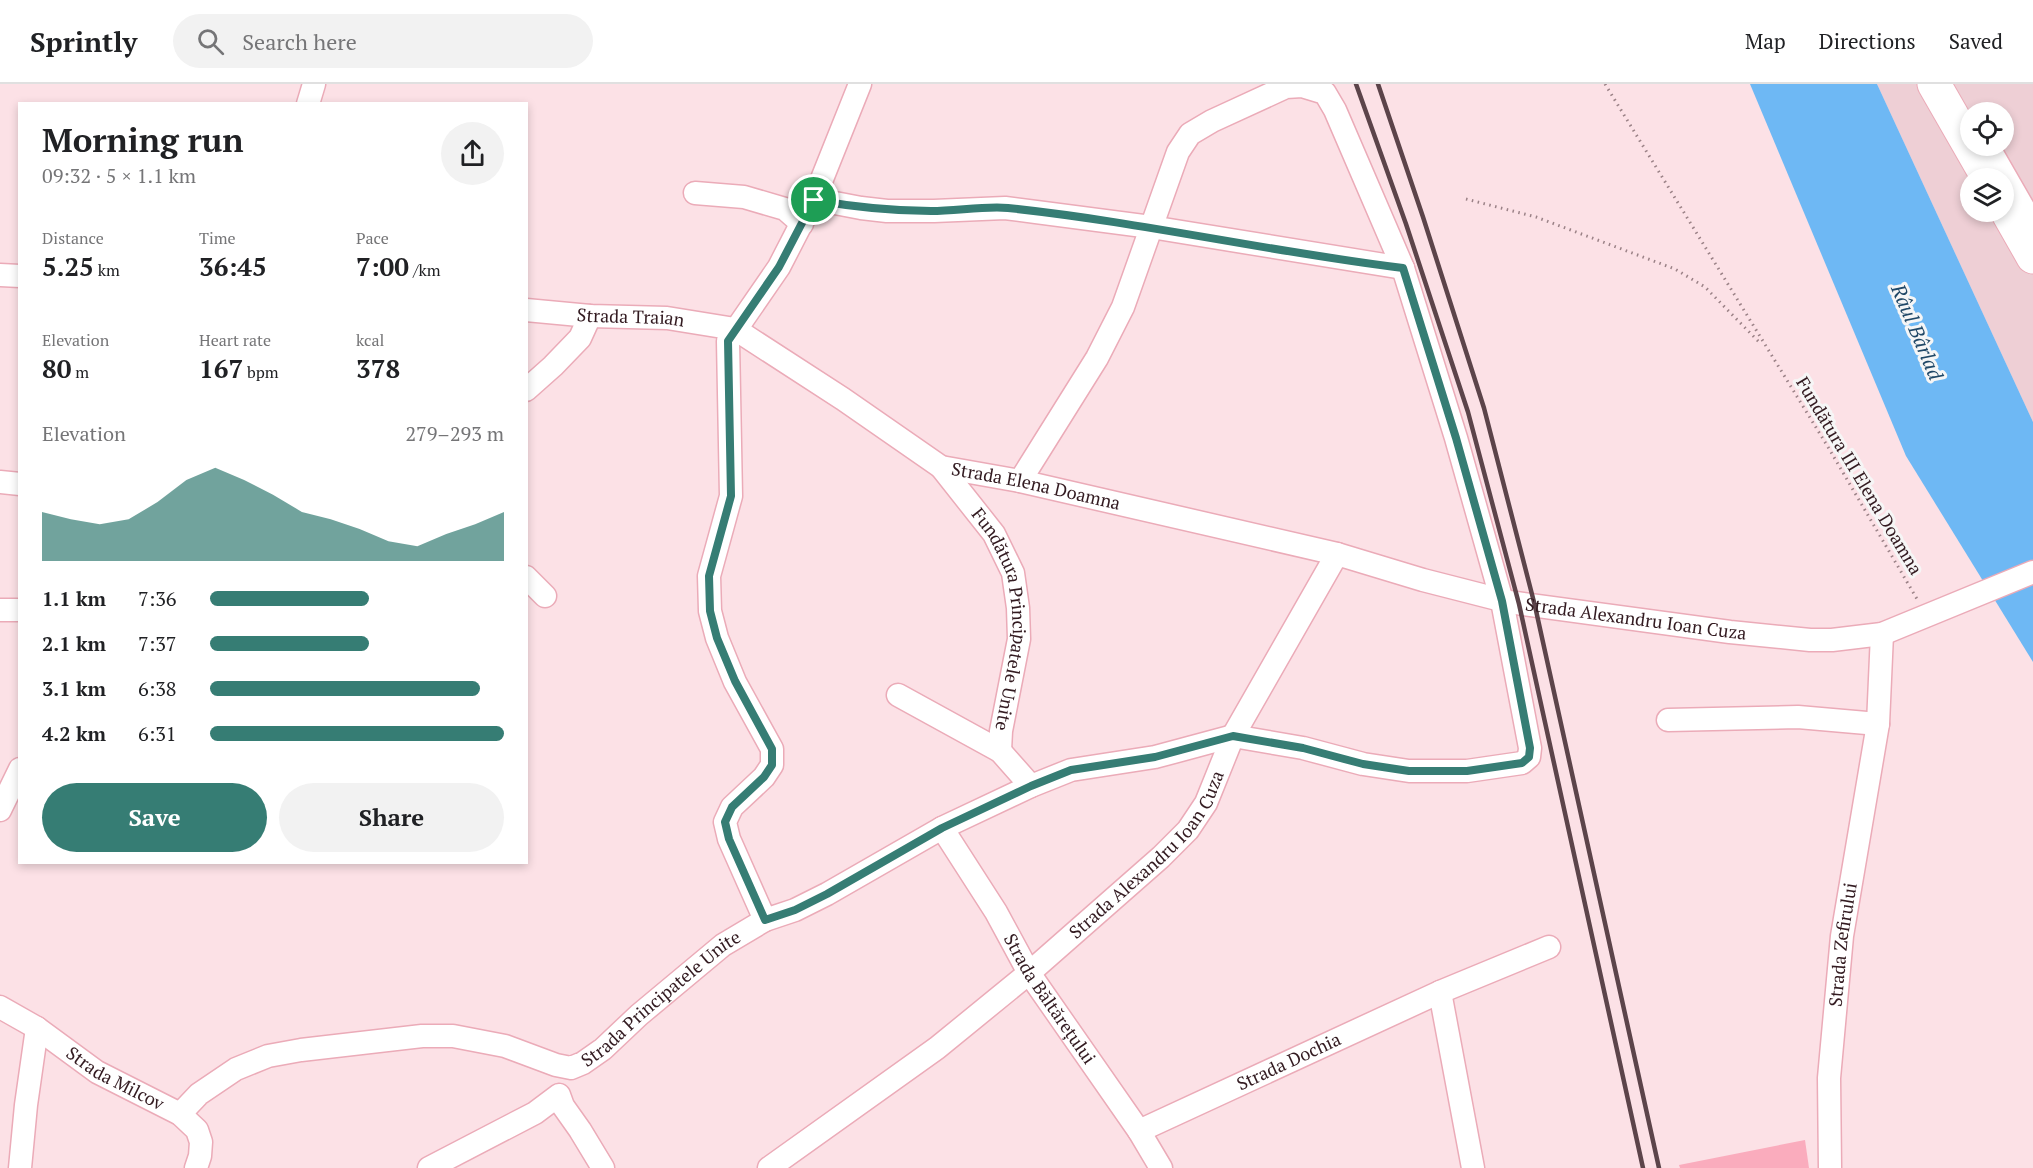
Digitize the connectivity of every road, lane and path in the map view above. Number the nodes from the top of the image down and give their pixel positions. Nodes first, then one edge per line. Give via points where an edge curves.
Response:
1 (314, 84) edge
2 (860, 84) edge
3 (1605, 84) edge
4 (1934, 84) edge
5 (1951, 84) edge
6 (309, 102) edge
7 (1962, 102) edge
8 (1993, 156) edge
9 (1982, 168) edge
10 (695, 193) dead end
11 (1466, 199) dead end
12 (814, 200) junction
13 (2013, 222) edge
14 (802, 224) junction
15 (2033, 225) edge
16 (1151, 227) junction
17 (2033, 257) edge
18 (1403, 268) junction
19 (0, 275) edge
20 (18, 276) edge
21 (528, 310) edge
22 (590, 316) junction
23 (735, 329) junction
24 (1767, 349) junction
25 (528, 388) edge
26 (941, 467) junction
27 (1020, 480) junction
28 (0, 482) edge
29 (18, 484) edge
30 (1337, 554) junction
31 (2033, 573) edge
32 (528, 580) edge
33 (545, 596) dead end
34 (1502, 601) junction
35 (0, 610) edge
36 (18, 610) edge
37 (1927, 617) junction
38 (1882, 634) junction
39 (898, 695) dead end
40 (1668, 720) dead end
41 (1878, 724) junction
42 (1233, 736) junction
43 (1000, 751) junction
44 (18, 773) edge
45 (1031, 786) junction
46 (0, 810) edge
47 (942, 828) junction
48 (765, 920) junction
49 (1549, 947) dead end
50 (1029, 973) junction
51 (1440, 993) junction
52 (0, 1007) edge
53 (37, 1028) junction
54 (571, 1068) junction
55 (559, 1095) junction
56 (180, 1114) junction
57 (1138, 1131) junction
58 (20, 1168) edge
59 (196, 1168) edge
60 (429, 1168) edge
61 (603, 1168) edge
62 (769, 1168) edge
63 (1161, 1168) edge
64 (1473, 1168) edge
65 (1830, 1168) edge

1 - 6 street
2 - 12 street
3 - 24 path, Fundătura III Elena Doamna
4 - 9 highway
5 - 7 street
8 - 15 street
10 - 14 street via 744,197 785,209
11 - 24 path, Fundătura III Elena Doamna via 1536,217 1675,269 1705,287
12 - 14 street
12 - 16 street via 888,211 1005,208
13 - 17 highway
14 - 23 street via 779,267
16 - 18 street
16 - 18 street via 1178,152 1190,134 1286,87 1302,86 1325,93 1335,111
16 - 27 street via 1110,334
18 - 34 street
19 - 20 street
21 - 22 street, Strada Traian
22 - 23 street, Strada Traian via 667,318
22 - 25 street via 580,338
23 - 26 street, Strada Elena Doamna
23 - 48 street via 728,341 731,496 709,576 710,611 735,681 772,749 772,765 732,807 725,822
24 - 37 path, Fundătura III Elena Doamna
26 - 27 street, Strada Elena Doamna
26 - 43 street, Fundătura Principatele Unite via 994,534 1013,573 1019,639
27 - 30 street, Strada Elena Doamna
28 - 29 street
30 - 34 street, Strada Alexandru Ioan Cuza
30 - 42 street, Strada Alexandru Ioan Cuza
31 - 37 street, Strada Alexandru Ioan Cuza
32 - 33 street
34 - 38 street, Strada Alexandru Ioan Cuza via 1781,638 1832,640
34 - 42 street via 1530,748 1529,757 1522,763 1467,771 1409,771
35 - 36 street
37 - 38 street, Strada Alexandru Ioan Cuza
38 - 41 street, Strada Zefirului
39 - 43 street
40 - 41 street via 1798,717
41 - 65 street, Strada Zefirului via 1842,936 1828,1078
42 - 45 street, Strada Principatele Unite via 1155,757 1071,770
42 - 50 street, Strada Alexandru Ioan Cuza via 1206,803 1188,830
43 - 45 street
44 - 46 street
45 - 47 street, Strada Principatele Unite
47 - 48 street, Strada Principatele Unite via 827,894
47 - 50 street, Strada Băltărețului via 996,912
48 - 54 street, Strada Principatele Unite via 723,945 603,1049
49 - 51 street, Strada Dochia
50 - 57 street, Strada Băltărețului
50 - 62 street, Strada Alexandru Ioan Cuza via 937,1048
51 - 57 street, Strada Dochia
51 - 64 street
52 - 53 street, Strada Milcov
53 - 56 street, Strada Milcov via 97,1072
53 - 58 street
54 - 55 street
54 - 56 street, Strada Principatele Unite via 505,1046 453,1036 301,1050 268,1056 236,1069 199,1094
55 - 60 street via 535,1113
55 - 61 street
56 - 59 street, Strada Milcov via 197,1130 201,1142
57 - 63 street, Strada Băltărețului

